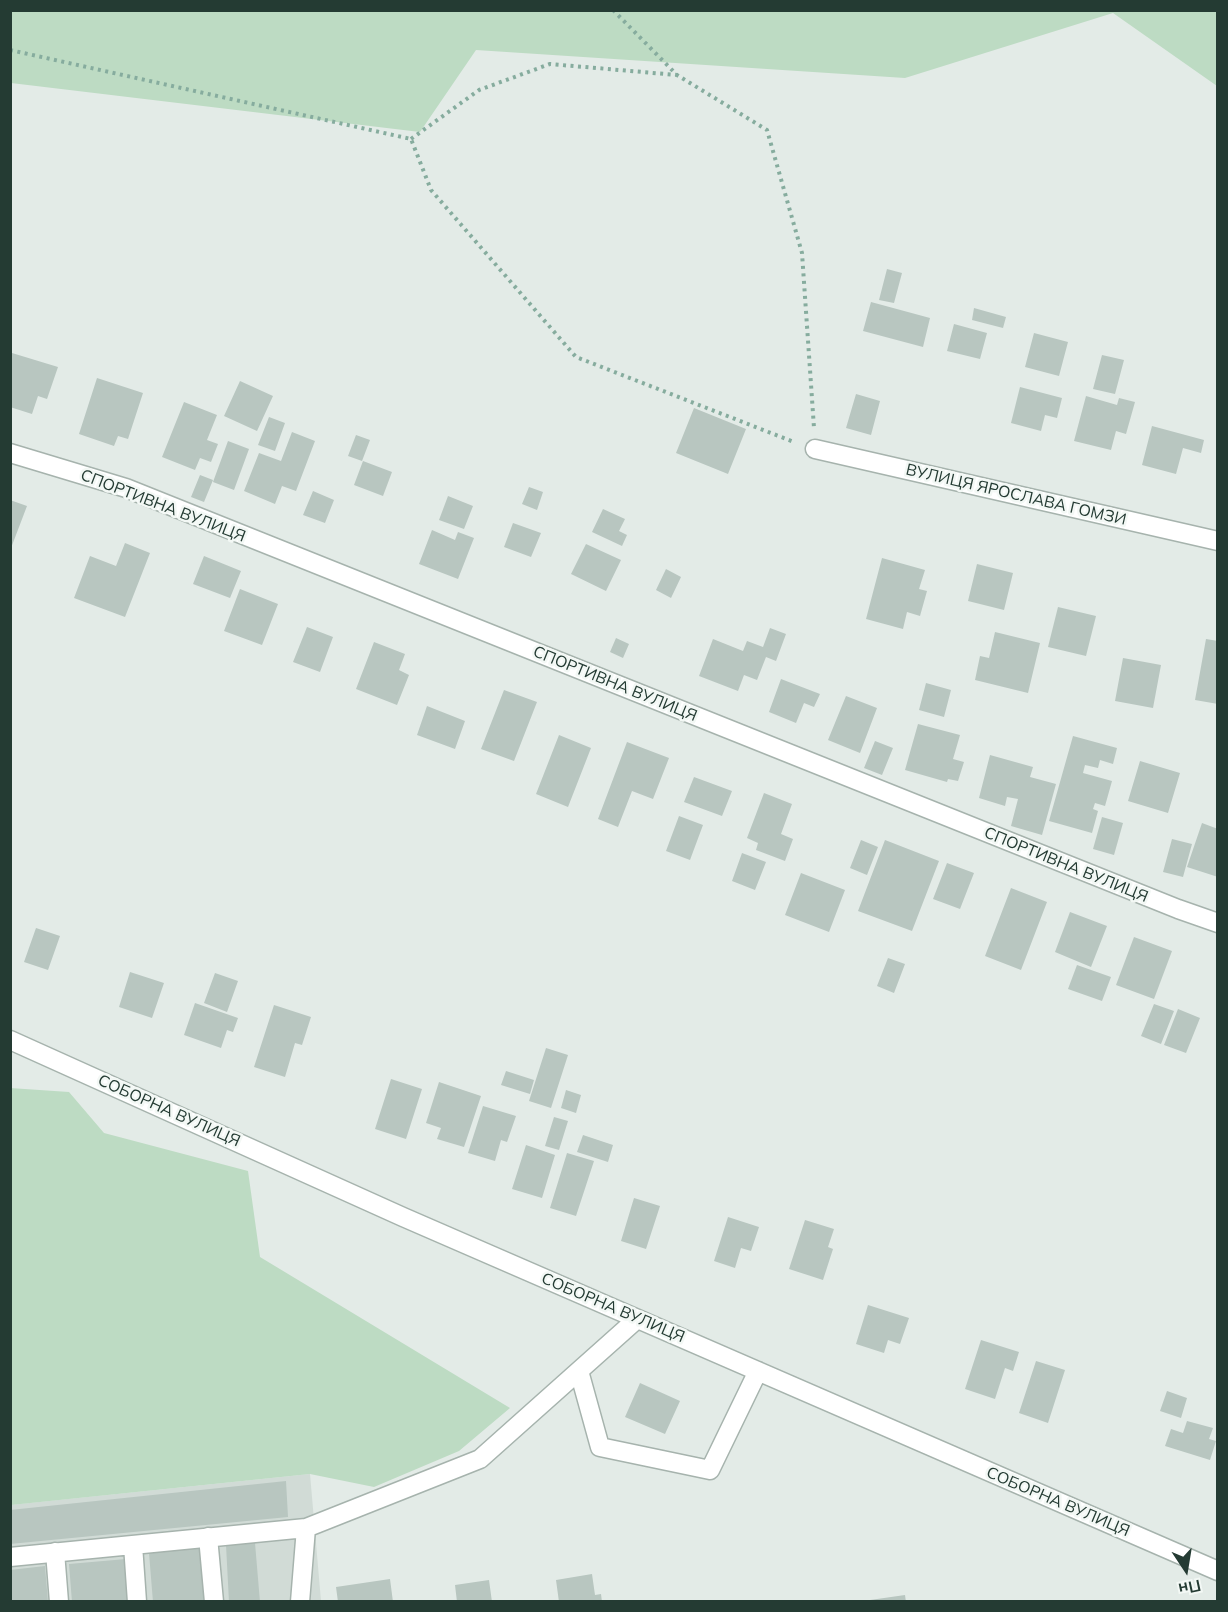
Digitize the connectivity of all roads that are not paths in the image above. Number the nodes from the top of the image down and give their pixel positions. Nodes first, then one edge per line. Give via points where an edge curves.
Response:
1 (815, 449) road end
2 (10, 453) edge
3 (1218, 541) edge
4 (1218, 923) edge
5 (10, 1040) edge
6 (637, 1319) junction
7 (579, 1371) junction
8 (758, 1371) junction
9 (306, 1528) junction
10 (208, 1537) junction
11 (133, 1545) junction
12 (56, 1552) junction
13 (10, 1557) edge
14 (1218, 1571) edge
15 (59, 1602) edge
16 (137, 1602) edge
17 (214, 1602) edge
18 (300, 1602) edge

1 - 3 street, ВУЛИЦЯ ЯРОСЛАВА ГОМЗИ
2 - 4 street, СПОРТИВНА ВУЛИЦЯ via 126,488
5 - 6 street, СОБОРНА ВУЛИЦЯ
6 - 7 street
6 - 8 street, СОБОРНА ВУЛИЦЯ
7 - 8 street via 600,1447 710,1470
7 - 9 street via 480,1459
8 - 14 street, СОБОРНА ВУЛИЦЯ
9 - 10 street
9 - 18 street
10 - 11 street
10 - 17 street
11 - 12 street
11 - 16 street
12 - 13 street
12 - 15 street

